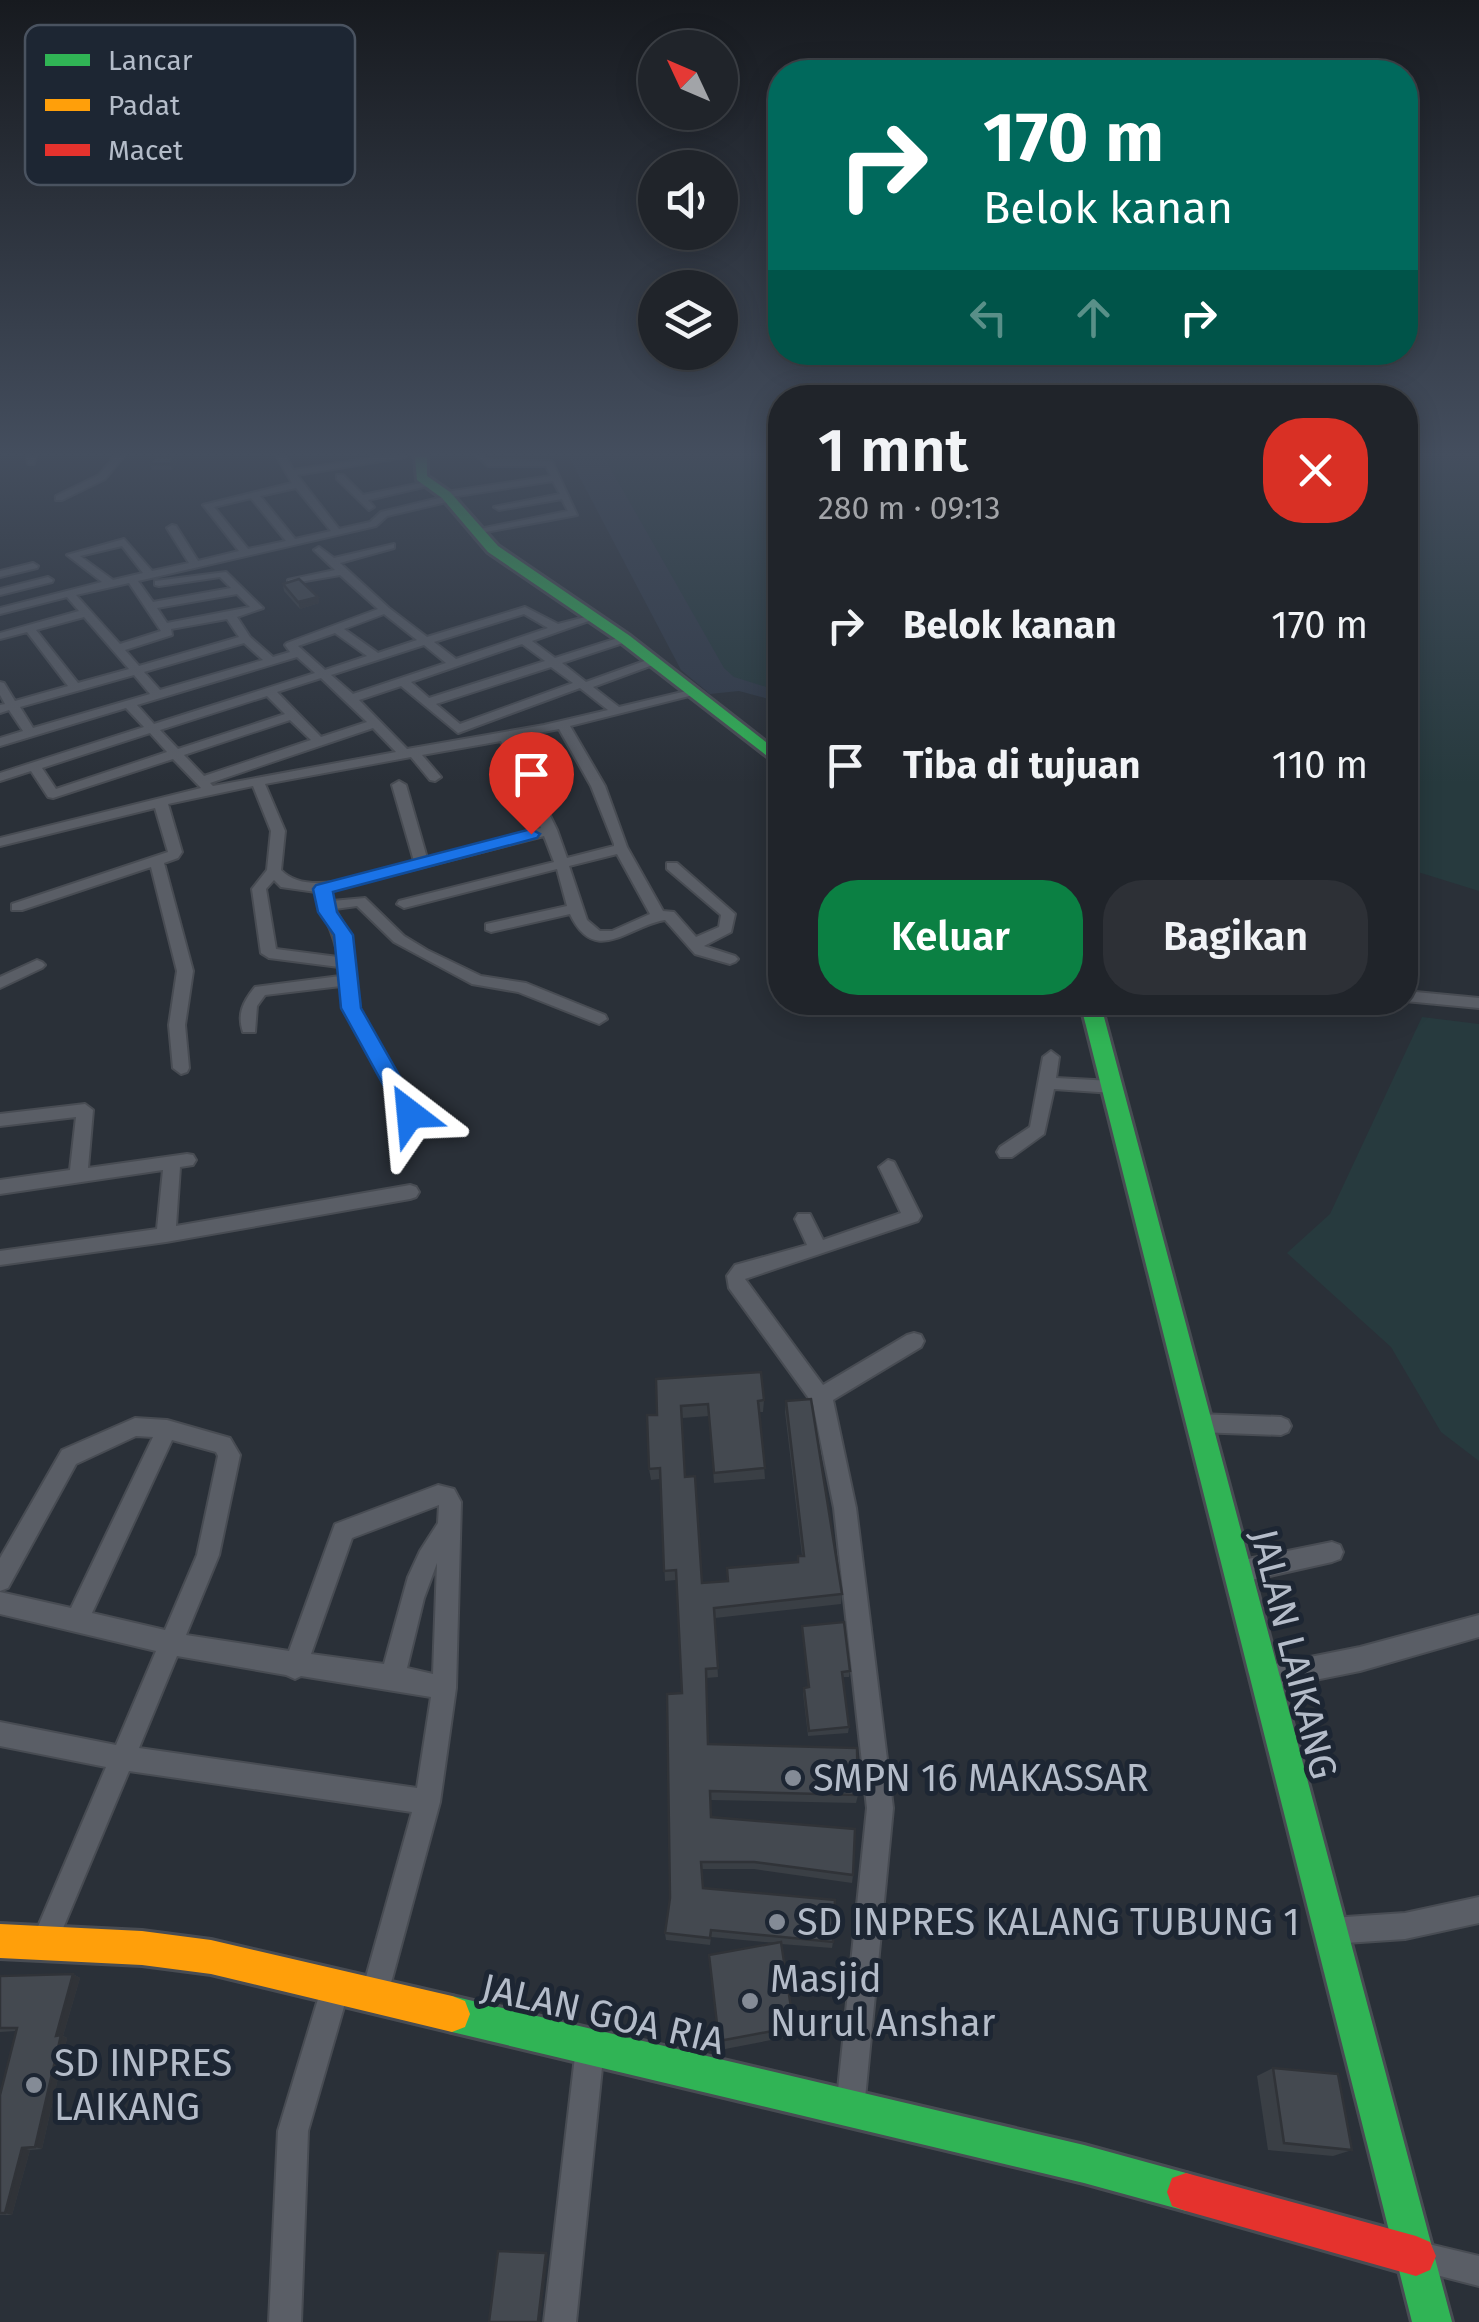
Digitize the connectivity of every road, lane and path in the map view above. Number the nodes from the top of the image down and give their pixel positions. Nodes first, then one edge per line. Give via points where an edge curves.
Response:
1 (86, 565) edge
2 (142, 565) edge
3 (184, 565) edge
4 (517, 565) edge
5 (33, 566) dead end
6 (338, 566) joint
7 (0, 574) edge
8 (148, 574) junction
9 (48, 580) dead end
10 (109, 582) junction
11 (134, 582) junction
12 (292, 582) edge
13 (239, 590) junction
14 (0, 592) edge
15 (69, 593) junction
16 (150, 606) junction
17 (385, 610) junction
18 (0, 611) edge
19 (86, 613) junction
20 (230, 615) junction
21 (593, 616) junction
22 (166, 627) junction
23 (334, 627) junction
24 (29, 628) junction
25 (557, 628) junction
26 (0, 636) edge
27 (246, 638) junction
28 (625, 638) junction
29 (524, 640) junction
30 (424, 642) junction
31 (117, 648) junction
32 (296, 653) junction
33 (376, 657) junction
34 (271, 661) junction
35 (654, 661) junction
36 (553, 662) junction
37 (454, 664) junction
38 (136, 669) junction
39 (325, 675) junction
40 (402, 681) junction
41 (583, 685) junction
42 (0, 686) edge
43 (75, 687) junction
44 (270, 692) junction
45 (696, 693) junction
46 (158, 696) junction
47 (352, 699) junction
48 (427, 703) junction
49 (129, 704) junction
50 (4, 710) edge
51 (617, 711) junction
52 (293, 714) junction
53 (375, 723) junction
54 (563, 725) junction
55 (152, 729) junction
56 (458, 729) junction
57 (24, 734) junction
58 (504, 734) junction
59 (472, 740) junction
60 (0, 742) edge
61 (319, 742) junction
62 (768, 751) edge
63 (408, 752) junction
64 (177, 753) junction
65 (34, 766) junction
66 (435, 776) dead end
67 (0, 777) edge
68 (258, 782) junction
69 (399, 785) dead end
70 (206, 786) junction
71 (53, 794) junction
72 (160, 801) junction
73 (74, 821) junction
74 (550, 830) junction
75 (2, 838) edge
76 (621, 848) junction
77 (157, 862) junction
78 (422, 863) junction
79 (561, 864) junction
80 (672, 866) dead end
81 (274, 871) junction
82 (324, 898) junction
83 (404, 904) dead end
84 (17, 907) dead end
85 (576, 908) junction
86 (658, 915) junction
87 (492, 927) dead end
88 (695, 944) junction
89 (730, 960) dead end
90 (38, 965) dead end
91 (346, 971) junction
92 (0, 983) edge
93 (1418, 997) edge
94 (1479, 1003) edge
95 (1094, 1015) edge
96 (599, 1019) dead end
97 (249, 1028) dead end
98 (1051, 1057) dead end
99 (182, 1068) dead end
100 (1048, 1084) junction
101 (1113, 1086) junction
102 (410, 1114) dead end
103 (0, 1120) edge
104 (1006, 1152) dead end
105 (888, 1167) dead end
106 (78, 1176) junction
107 (0, 1187) edge
108 (410, 1192) dead end
109 (804, 1219) dead end
110 (166, 1235) junction
111 (818, 1249) junction
112 (0, 1258) edge
113 (914, 1340) dead end
114 (820, 1397) junction
115 (1196, 1423) junction
116 (1281, 1426) dead end
117 (167, 1430) junction
118 (448, 1528) junction
119 (1332, 1552) dead end
120 (1238, 1572) junction
121 (0, 1580) edge
122 (0, 1603) edge
123 (77, 1621) junction
124 (1479, 1626) edge
125 (171, 1643) junction
126 (295, 1667) junction
127 (393, 1676) junction
128 (1265, 1678) junction
129 (444, 1688) junction
130 (0, 1734) edge
131 (121, 1758) junction
132 (427, 1802) junction
133 (1479, 1910) edge
134 (1331, 1932) junction
135 (0, 1941) edge
136 (44, 1943) junction
137 (336, 1986) junction
138 (375, 1996) junction
139 (590, 2048) junction
140 (850, 2109) junction
141 (1416, 2256) junction
142 (1479, 2270) edge
143 (285, 2322) edge
144 (560, 2322) edge
145 (1432, 2322) edge

1 - 10 street
2 - 8 street
3 - 8 street
4 - 21 main road
5 - 7 street
6 - 12 street
6 - 17 street
8 - 11 street
9 - 14 street
10 - 11 street
10 - 15 street
11 - 13 street via 219,573
11 - 16 street
13 - 16 street
13 - 20 street via 258,608
15 - 18 street
15 - 19 street
16 - 22 street
17 - 23 street
17 - 30 street
19 - 24 street
19 - 31 street
20 - 22 street
20 - 27 street
21 - 25 street
21 - 28 main road
22 - 31 street via 167,634
23 - 32 street via 292,645
23 - 33 street
24 - 26 street
24 - 43 street
25 - 29 street
25 - 30 street via 528,610
27 - 34 street
27 - 38 street
28 - 35 main road
28 - 36 street
29 - 36 street
29 - 37 street
30 - 33 street
30 - 37 street
31 - 38 street
32 - 34 street
32 - 39 street
33 - 39 street
34 - 46 street
35 - 41 street
35 - 45 main road
36 - 41 street
36 - 48 street
37 - 40 street
38 - 43 street
38 - 46 street
39 - 44 street
39 - 47 street
40 - 47 street
40 - 48 street
41 - 51 street
41 - 56 street
42 - 50 street
43 - 50 street
44 - 52 street
44 - 55 street
45 - 51 street
45 - 62 main road
46 - 49 street
47 - 53 street
48 - 56 street
49 - 55 street
49 - 57 street
50 - 57 street
51 - 54 street
52 - 61 street
52 - 64 street
53 - 61 street
53 - 63 street
54 - 58 street
54 - 76 street via 598,786
55 - 64 street
55 - 65 street
56 - 59 street
57 - 60 street
58 - 59 street
58 - 74 street
59 - 63 street
61 - 70 street
63 - 66 street
63 - 68 street
64 - 70 street
64 - 71 street
65 - 67 street
65 - 71 street
68 - 70 street
68 - 81 street via 278,831
69 - 78 street
70 - 72 street
71 - 73 street
72 - 73 street
72 - 77 street via 176,852
73 - 75 street
74 - 78 street
74 - 79 street
76 - 79 street
76 - 86 street
77 - 84 street
77 - 99 street via 185,971 177,1025
78 - 82 street
79 - 83 street
79 - 85 street
80 - 88 street via 728,914 726,928
81 - 82 street via 286,884
81 - 91 street via 259,889 266,948
82 - 91 street via 343,935
82 - 96 street via 360,902 398,939 477,980 530,990
85 - 86 street via 582,924 604,936
85 - 87 street
86 - 88 street via 673,918
88 - 89 street via 704,954
90 - 92 street
91 - 97 street via 260,991 249,1006
91 - 102 street via 351,1008
93 - 94 street
95 - 101 main road, JALAN LAIKANG
98 - 100 street
100 - 101 street
100 - 104 street via 1038,1130
101 - 115 main road, JALAN LAIKANG
103 - 106 street via 84,1110
105 - 111 street via 912,1216
106 - 107 street
106 - 110 street via 179,1162
108 - 110 street
109 - 111 street
110 - 112 street
111 - 114 street via 742,1270 736,1283
113 - 114 street
114 - 140 street via 845,1508 880,1808
115 - 116 street
115 - 120 main road, JALAN LAIKANG
117 - 121 street via 135,1426 69,1456
117 - 123 street
117 - 125 street via 223,1445 229,1455 208,1554
118 - 126 street via 450,1502 438,1495 343,1531
118 - 127 street via 423,1573
118 - 129 street
119 - 120 street
120 - 128 main road, JALAN LAIKANG
122 - 123 street
123 - 125 street
124 - 128 street
125 - 126 street
125 - 131 street
126 - 127 street
127 - 129 street
128 - 134 main road, JALAN LAIKANG
129 - 132 street
130 - 131 street
131 - 132 street
131 - 136 street
132 - 138 street
133 - 134 street
134 - 141 main road, JALAN LAIKANG
135 - 136 main road, JALAN GOA RIA
136 - 137 main road, JALAN GOA RIA via 171,1951
137 - 138 main road, JALAN GOA RIA
137 - 143 street via 293,2131
138 - 139 main road, JALAN GOA RIA
139 - 140 main road, JALAN GOA RIA
139 - 144 street
140 - 141 main road, JALAN GOA RIA via 1084,2164
141 - 142 street
141 - 145 main road, JALAN LAIKANG

